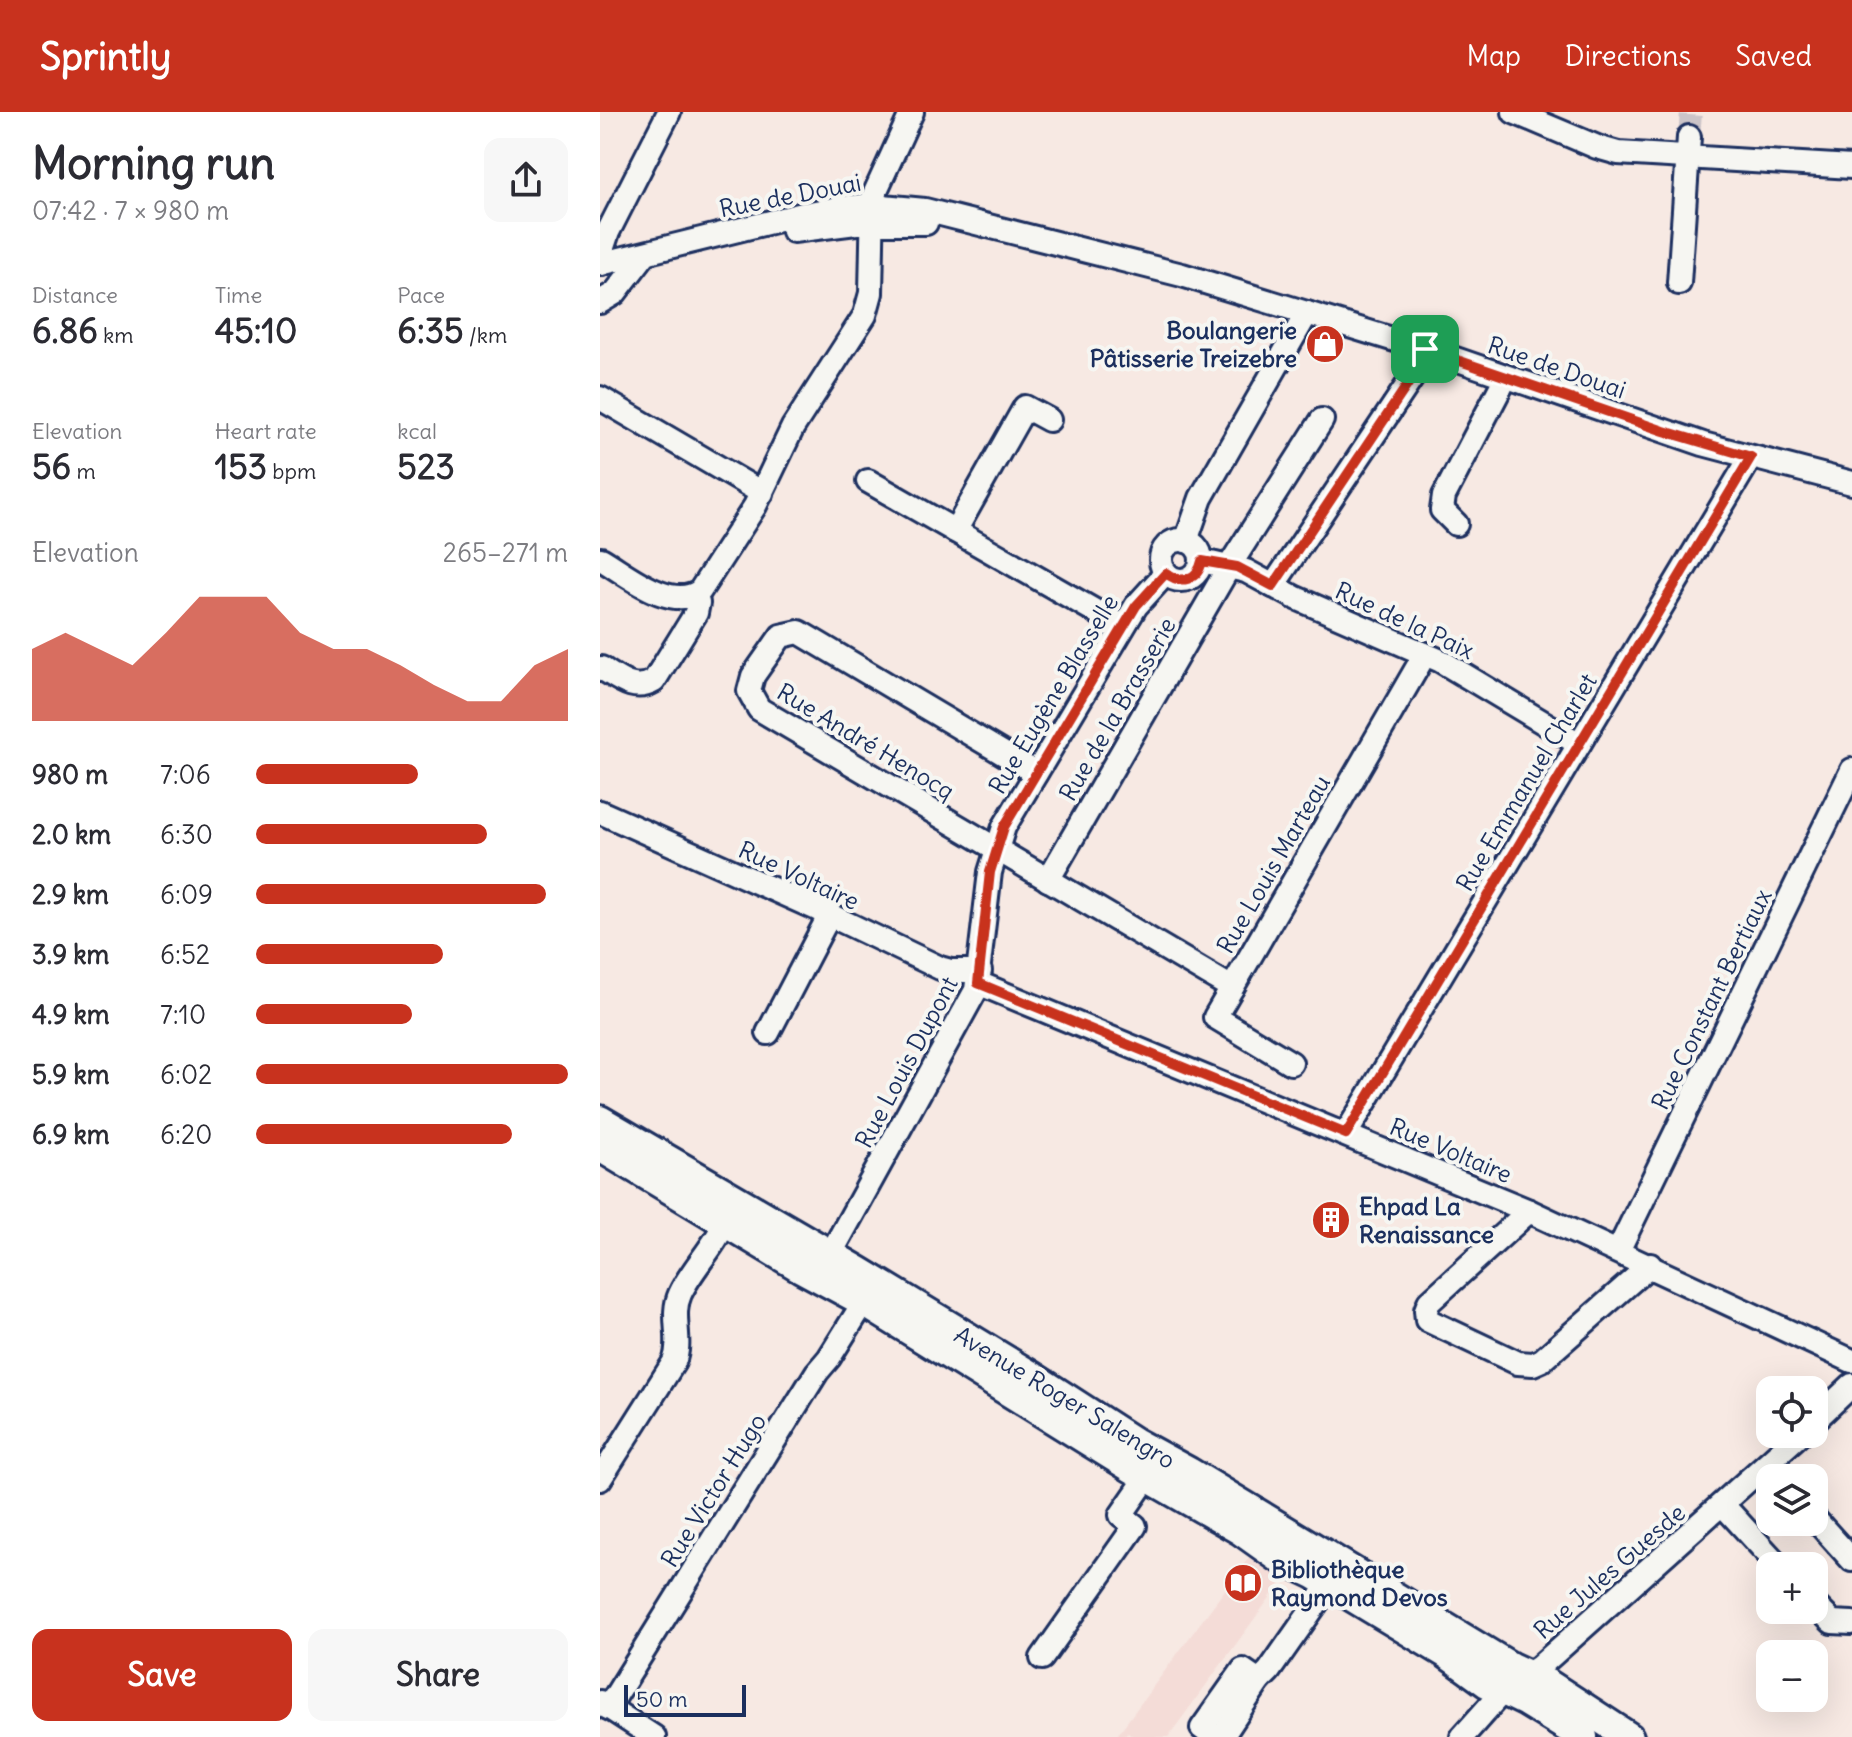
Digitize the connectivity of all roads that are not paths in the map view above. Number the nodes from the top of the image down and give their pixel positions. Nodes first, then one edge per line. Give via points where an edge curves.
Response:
1 (669, 112) edge
2 (912, 112) edge
3 (1514, 112) edge
4 (1535, 116) edge
5 (1689, 147) junction
6 (1852, 167) edge
7 (872, 214) junction
8 (645, 254) junction
9 (601, 264) edge
10 (1679, 283) dead end
11 (600, 302) edge
12 (1307, 313) junction
13 (1425, 349) junction
14 (1506, 377) junction
15 (600, 398) edge
16 (1049, 420) dead end
17 (1322, 420) dead end
18 (1751, 457) junction
19 (868, 481) dead end
20 (1852, 483) edge
21 (762, 493) junction
22 (1456, 524) dead end
23 (955, 531) junction
24 (1186, 541) junction
25 (601, 559) edge
26 (1202, 561) junction
27 (1230, 565) junction
28 (1166, 573) junction
29 (1273, 586) junction
30 (695, 595) junction
31 (1123, 627) junction
32 (1425, 654) junction
33 (601, 668) edge
34 (1579, 744) junction
35 (1852, 770) edge
36 (1036, 773) junction
37 (600, 812) edge
38 (996, 849) junction
39 (1048, 880) junction
40 (829, 916) junction
41 (979, 977) junction
42 (1232, 988) junction
43 (768, 1033) dead end
44 (1291, 1063) dead end
45 (600, 1120) edge
46 (600, 1130) edge
47 (1346, 1134) junction
48 (600, 1138) edge
49 (600, 1147) edge
50 (727, 1210) junction
51 (1529, 1211) junction
52 (1618, 1251) junction
53 (817, 1263) junction
54 (1650, 1265) junction
55 (864, 1302) junction
56 (1852, 1361) edge
57 (1852, 1385) edge
58 (1828, 1408) edge
59 (1148, 1476) junction
60 (600, 1479) edge
61 (1756, 1483) edge
62 (1723, 1505) junction
63 (1828, 1533) edge
64 (1766, 1552) edge
65 (1852, 1560) edge
66 (1330, 1584) junction
67 (1828, 1618) edge
68 (1852, 1623) edge
69 (1042, 1658) dead end
70 (1259, 1681) junction
71 (1516, 1683) junction
72 (604, 1705) edge
73 (654, 1737) edge
74 (1214, 1737) edge
75 (1222, 1737) edge
76 (1462, 1737) edge
77 (1583, 1737) edge
78 (1598, 1737) edge
79 (1613, 1737) edge
80 (1629, 1737) edge

1 - 9 street via 608,232
2 - 7 street via 876,187
3 - 4 street
4 - 5 street via 1607,150
5 - 6 street
5 - 10 street
7 - 8 street, Rue de Douai
7 - 12 street, Rue de Douai via 1015,233
7 - 21 street via 871,293 865,315 793,427
8 - 9 street, Rue de Douai
8 - 11 street via 615,293
12 - 13 street, Rue de Douai
12 - 24 street via 1201,498
13 - 14 street, Rue de Douai
13 - 29 street via 1412,378
14 - 18 street, Rue de Douai
14 - 22 street via 1444,496 1442,510
15 - 21 street
16 - 23 street via 1025,407
17 - 27 street, Rue de la Brasserie
18 - 20 street, Rue de Douai
18 - 34 street, Rue Emmanuel Charlet
19 - 23 street
21 - 30 street
23 - 31 street
24 - 26 street via 1197,548
24 - 28 street via 1173,542 1163,551
25 - 30 street via 664,595
26 - 27 street, Rue de la Paix
26 - 28 street via 1185,580
27 - 29 street, Rue de la Paix
27 - 39 street, Rue de la Brasserie
28 - 31 street, Rue Eugène Blasselle
29 - 32 street, Rue de la Paix
30 - 33 street via 696,613 654,681 632,686
31 - 36 street, Rue Eugène Blasselle
32 - 34 street, Rue de la Paix
32 - 42 street, Rue Louis Marteau
34 - 47 street, Rue Emmanuel Charlet
35 - 52 street, Rue Constant Bertiaux
36 - 38 street, Rue Eugène Blasselle
36 - 38 street, Rue André Henocq via 799,632 781,636 753,676 749,691 759,709
37 - 40 street, Rue Voltaire
38 - 39 street, Rue Louis Marteau
38 - 41 street, Rue Louis Dupont
39 - 42 street, Rue Louis Marteau
40 - 41 street, Rue Voltaire via 940,968
40 - 43 street
41 - 47 street, Rue Voltaire
41 - 53 street, Rue Louis Dupont via 913,1108
42 - 44 street via 1215,1017
45 - 50 main road, Avenue Roger Salengro via 675,1166
46 - 50 street
47 - 51 street, Rue Voltaire
48 - 50 street
49 - 50 main road, Avenue Roger Salengro
50 - 53 main road, Avenue Roger Salengro
50 - 60 street via 680,1294 674,1362
51 - 52 street, Rue Voltaire
51 - 54 street via 1429,1302 1427,1320 1518,1363 1538,1363
52 - 54 street, Rue Voltaire
53 - 55 main road, Avenue Roger Salengro
53 - 71 main road, Avenue Roger Salengro via 1032,1376
54 - 56 street, Rue Voltaire
55 - 59 main road, Avenue Roger Salengro
55 - 72 street, Rue Victor Hugo
57 - 58 street
59 - 66 main road, Avenue Roger Salengro
59 - 69 street via 1121,1515 1135,1526
61 - 62 street, Rue Jules Guesde
62 - 64 street, Rue Jules Guesde
62 - 71 street, Rue Jules Guesde
63 - 65 street
66 - 70 street
66 - 71 main road, Avenue Roger Salengro
67 - 68 street
70 - 74 street via 1243,1670 1202,1728
70 - 75 street
71 - 76 street, Rue Jules Guesde
71 - 77 main road
71 - 78 street
71 - 79 street
71 - 80 main road
72 - 73 street

